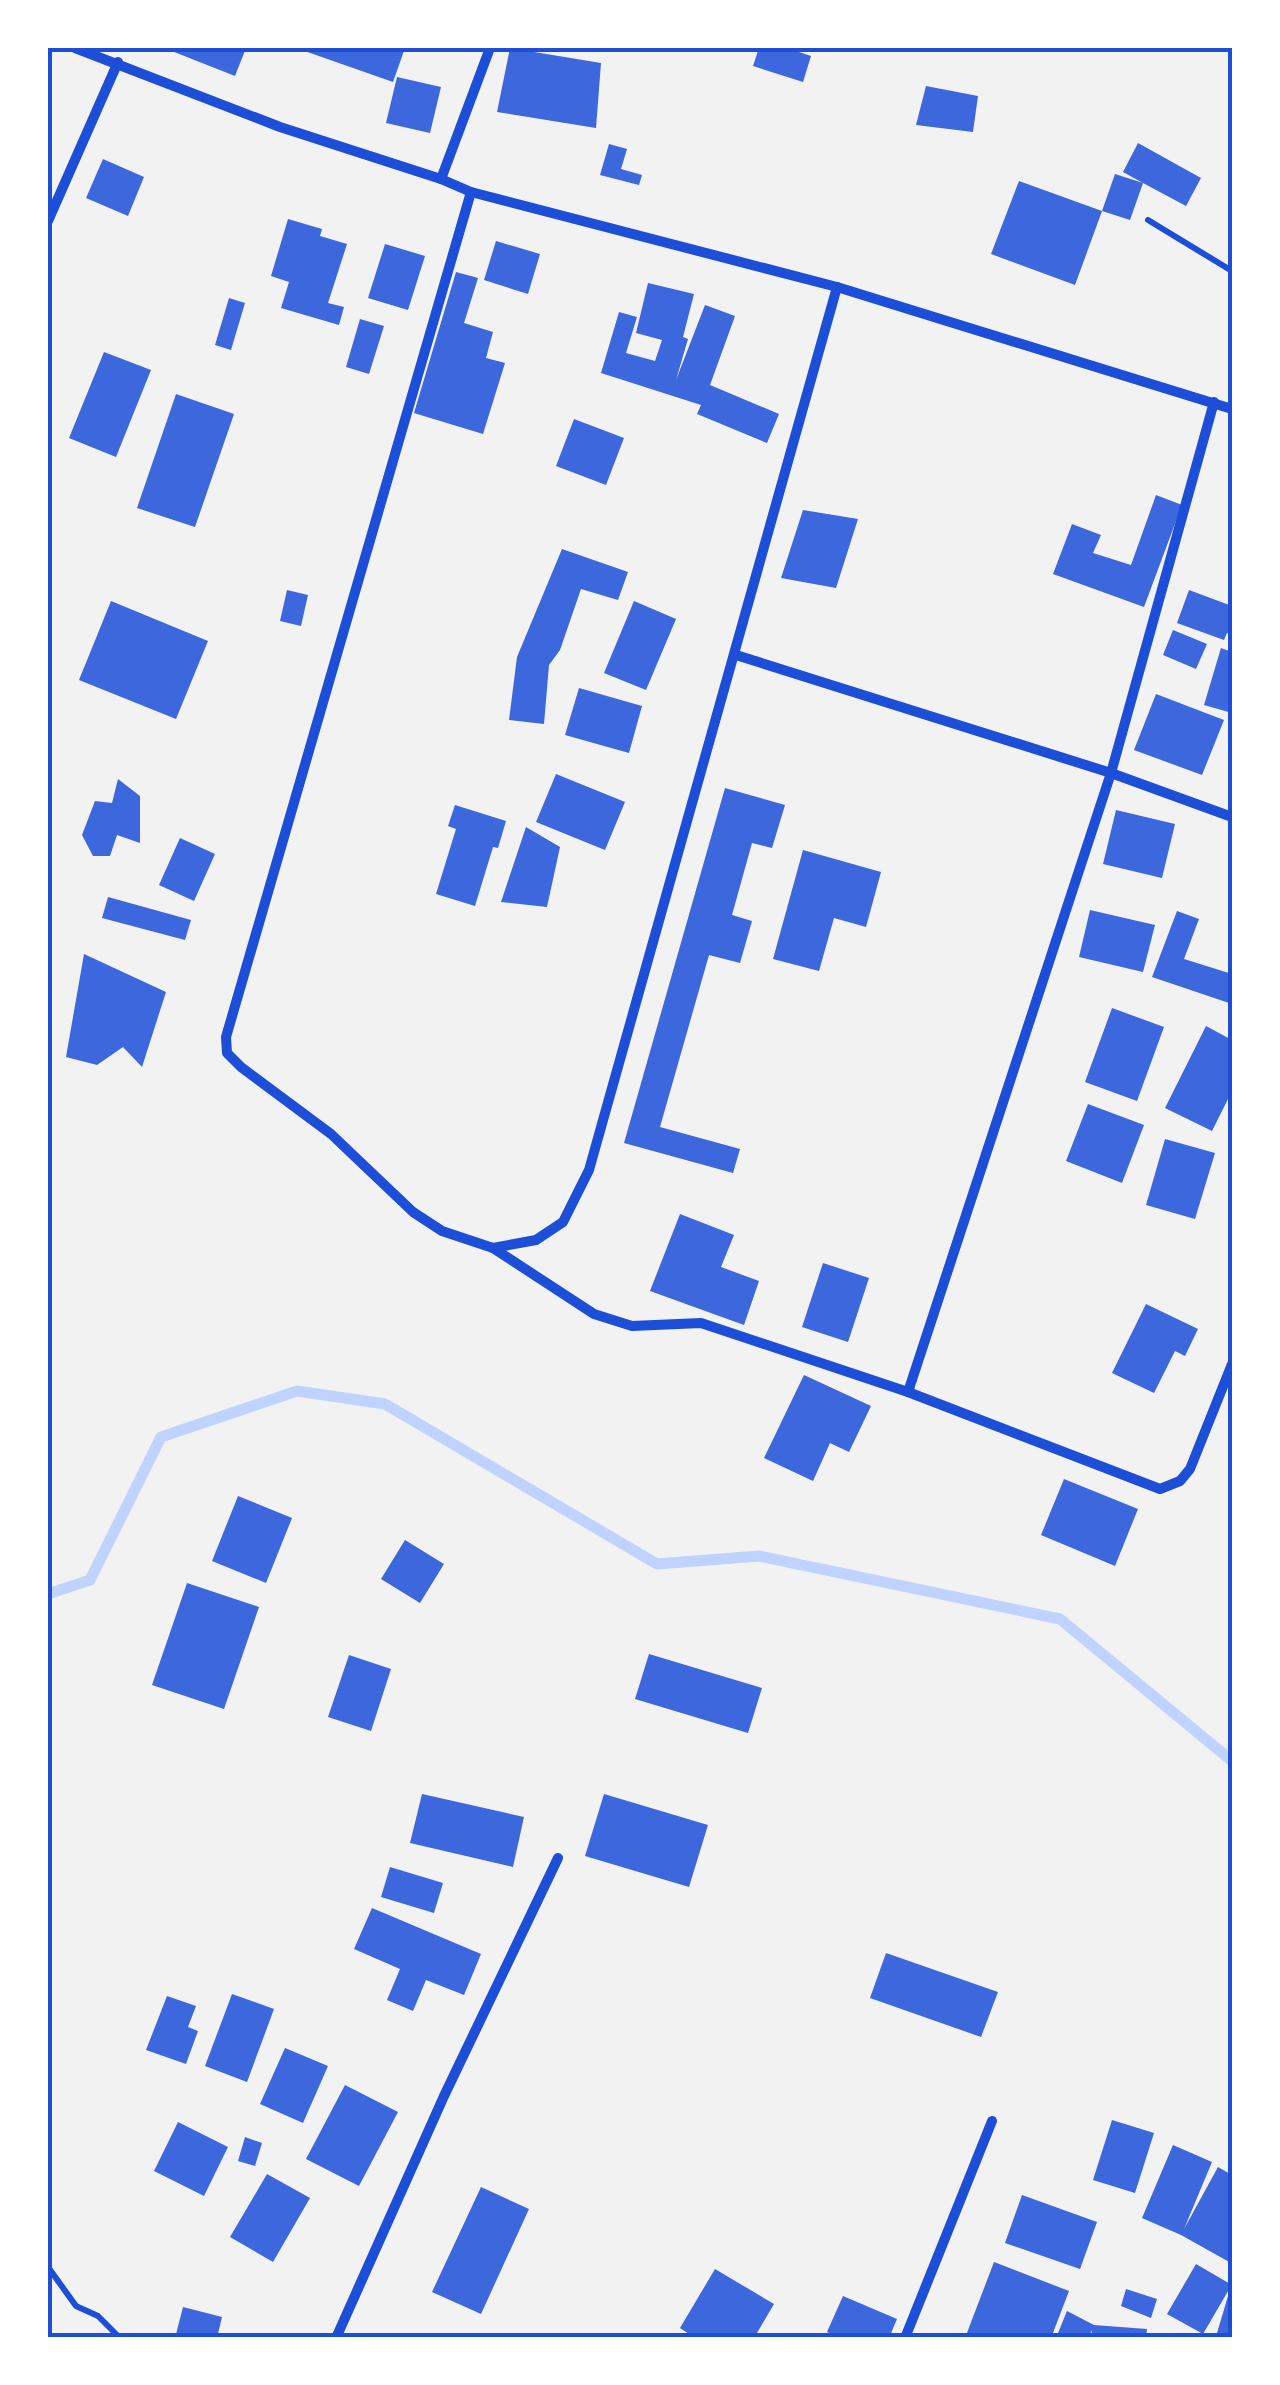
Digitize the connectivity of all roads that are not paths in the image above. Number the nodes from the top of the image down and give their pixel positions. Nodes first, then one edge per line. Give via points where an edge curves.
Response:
1 (75, 48) edge
2 (490, 48) edge
3 (118, 62) junction
4 (441, 178) junction
5 (471, 192) junction
6 (48, 221) edge
7 (837, 288) junction
8 (1214, 402) junction
9 (1232, 409) edge
10 (736, 655) junction
11 (1111, 773) junction
12 (1232, 817) edge
13 (492, 1248) junction
14 (1232, 1364) edge
15 (908, 1392) junction
16 (558, 1858) dead end
17 (992, 2121) dead end
18 (336, 2338) edge
19 (905, 2338) edge

1 - 3 street
2 - 4 street
3 - 4 street via 280,127
3 - 6 street
4 - 5 street
5 - 7 street
5 - 13 street via 226,1037 227,1053 241,1067 332,1134 413,1212 442,1231
7 - 8 street
7 - 10 street
8 - 9 street
8 - 11 street
10 - 11 street
10 - 13 street via 589,1170 564,1222 536,1240
11 - 12 street
11 - 15 street
13 - 15 street via 594,1314 632,1326 700,1323
14 - 15 street via 1190,1469 1160,1488
16 - 18 street
17 - 19 street

